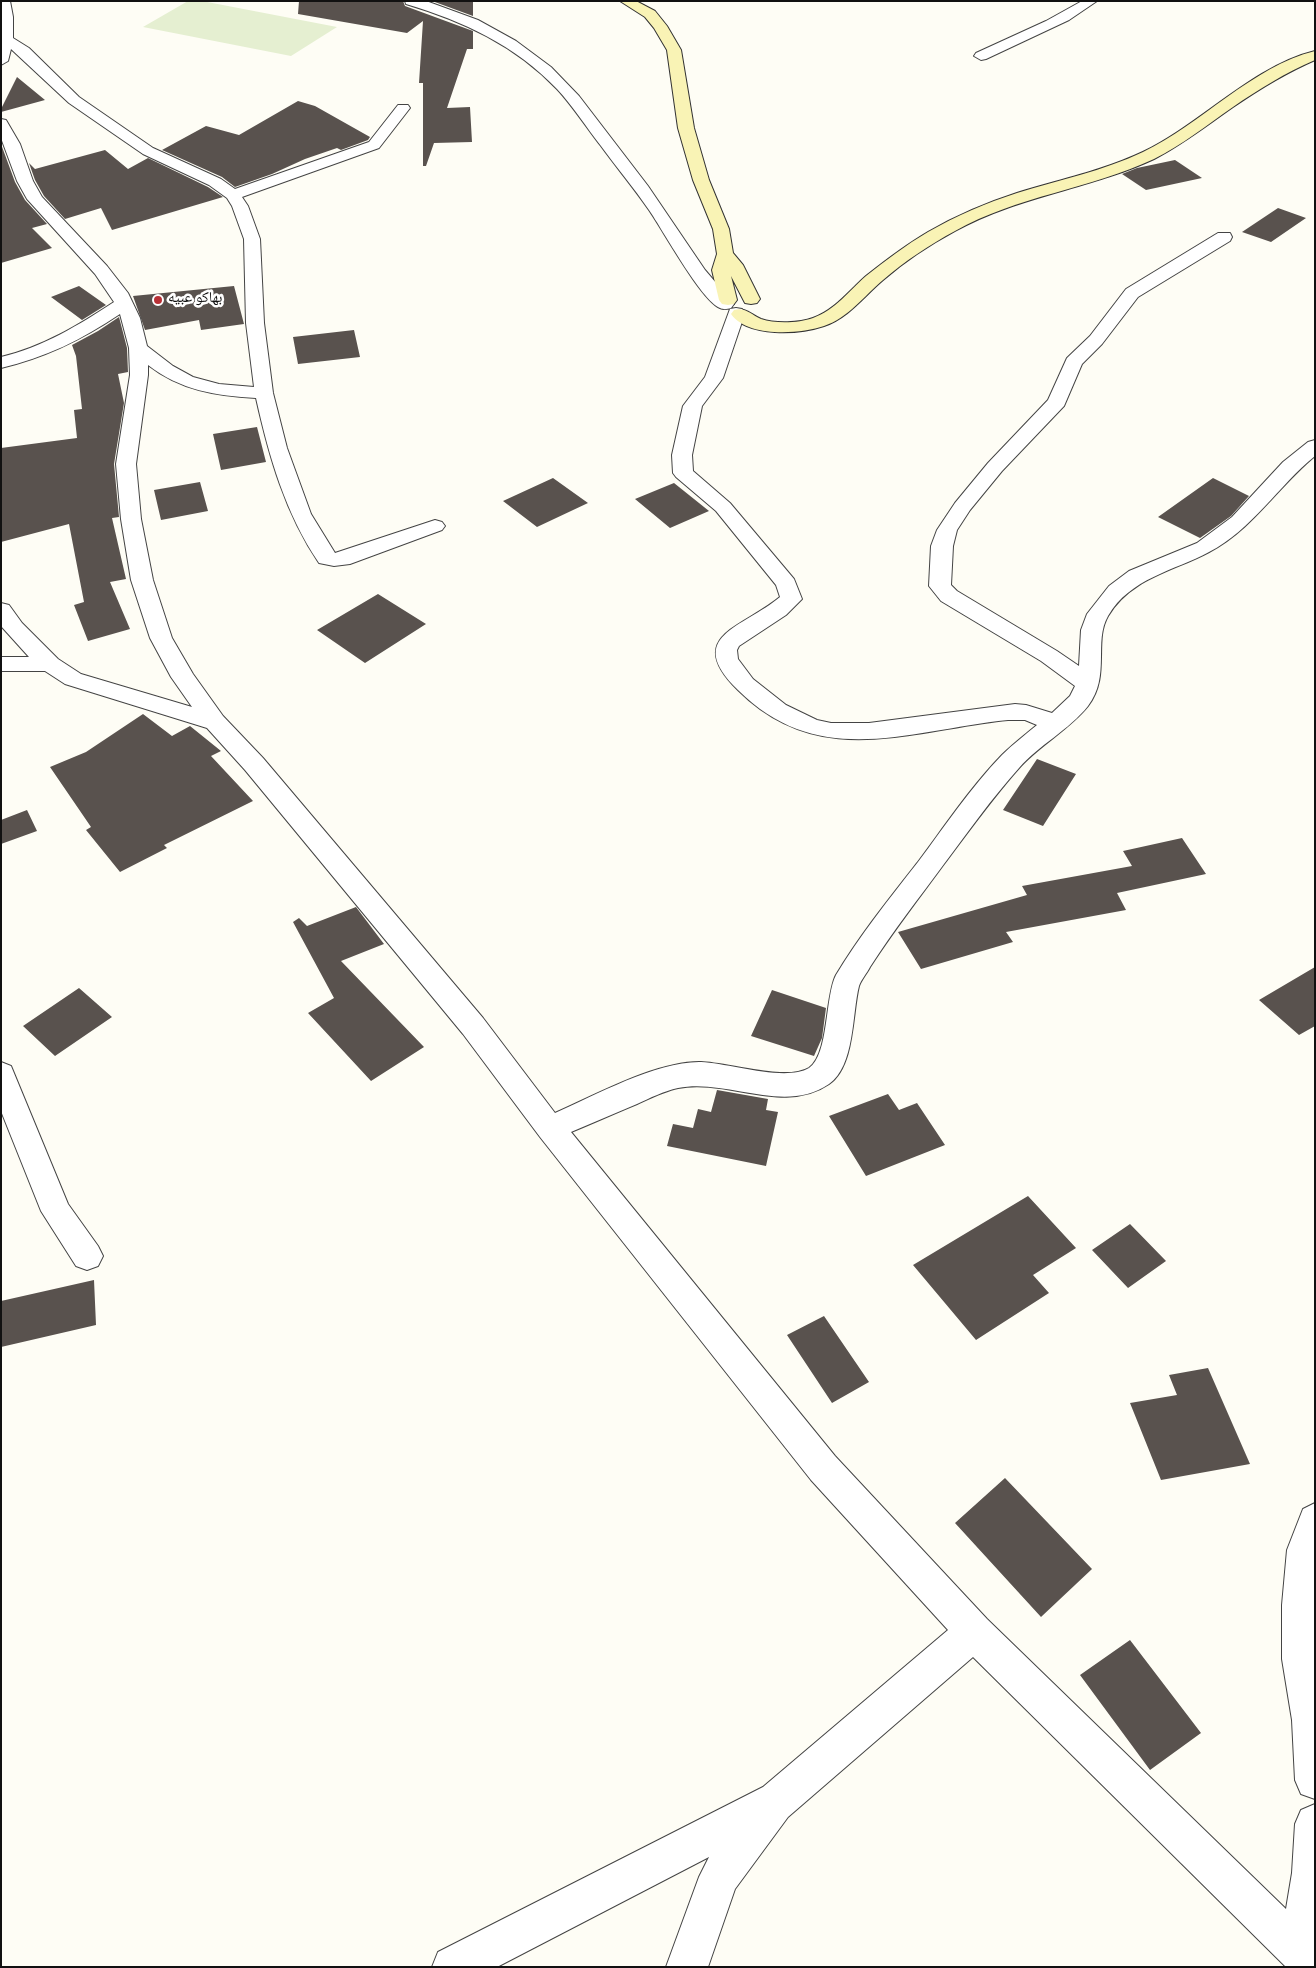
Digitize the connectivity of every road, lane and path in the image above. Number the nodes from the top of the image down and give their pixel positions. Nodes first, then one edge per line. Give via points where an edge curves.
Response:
1 (3, 1) edge
2 (411, 1) edge
3 (626, 1) edge
4 (1090, 1) edge
5 (5, 39) edge
6 (1315, 54) edge
7 (982, 56) dead end
8 (1, 60) edge
9 (404, 108) dead end
10 (1, 123) edge
11 (233, 195) junction
12 (1224, 237) dead end
13 (725, 254) junction
14 (857, 294) junction
15 (124, 303) junction
16 (732, 308) junction
17 (790, 310) dead end
18 (138, 348) junction
19 (1, 363) edge
20 (264, 393) junction
21 (1315, 446) edge
22 (435, 526) dead end
23 (1, 610) edge
24 (1, 664) edge
25 (50, 664) junction
26 (1088, 684) junction
27 (215, 722) junction
28 (1054, 723) junction
29 (1, 1074) edge
30 (550, 1128) junction
31 (87, 1256) dead end
32 (1315, 1522) edge
33 (974, 1632) junction
34 (1315, 1780) edge
35 (777, 1800) junction
36 (1315, 1824) edge
37 (1307, 1958) edge
38 (453, 1967) edge
39 (688, 1967) edge

1 - 5 street via 7,14
2 - 16 street via 459,17 495,34 517,47 562,86 662,217 700,277
3 - 13 main road via 650,14 674,50 686,128 701,180 721,229
4 - 7 street via 1063,18
5 - 8 street
5 - 11 street via 24,51 74,100 158,157 214,182
6 - 14 main road via 1274,73 1186,134 1151,154 964,219 926,240
9 - 11 street via 374,145
10 - 15 street via 35,198 101,270
11 - 20 street via 252,239 254,316
12 - 26 street via 1132,294 1074,362 1057,402 995,466 962,507 947,530 942,546 940,586 949,596 1050,656
13 - 16 main road via 721,270
13 - 16 main road via 758,304 743,297
14 - 16 main road via 836,314 804,326 752,322
14 - 17 main road via 822,307
15 - 18 street
15 - 19 street via 96,323 54,344
16 - 28 street via 714,378 693,406 682,455 683,473 723,507 786,584 791,599 730,640 726,654 730,667 763,701 795,721 816,729 882,730 1022,712
18 - 20 street via 176,376 194,384 218,390
18 - 27 street via 139,375 126,464 131,519 142,580 161,638 183,677
20 - 22 street via 277,448 301,514 327,558 342,559
21 - 26 street via 1290,466 1239,521 1204,547 1138,576 1117,591 1098,614 1092,630
23 - 25 street
24 - 25 street
25 - 27 street via 74,679
26 - 28 street via 1080,700
27 - 30 street via 414,954
28 - 30 street via 1006,768 970,811 875,937 846,982 830,1063 821,1075 784,1085 700,1074 679,1076
29 - 31 street via 56,1211
30 - 33 street via 823,1468
32 - 34 street via 1305,1550 1300,1605 1301,1659 1311,1720
33 - 35 street
33 - 37 street
35 - 38 street
35 - 39 street via 720,1877
36 - 37 street

